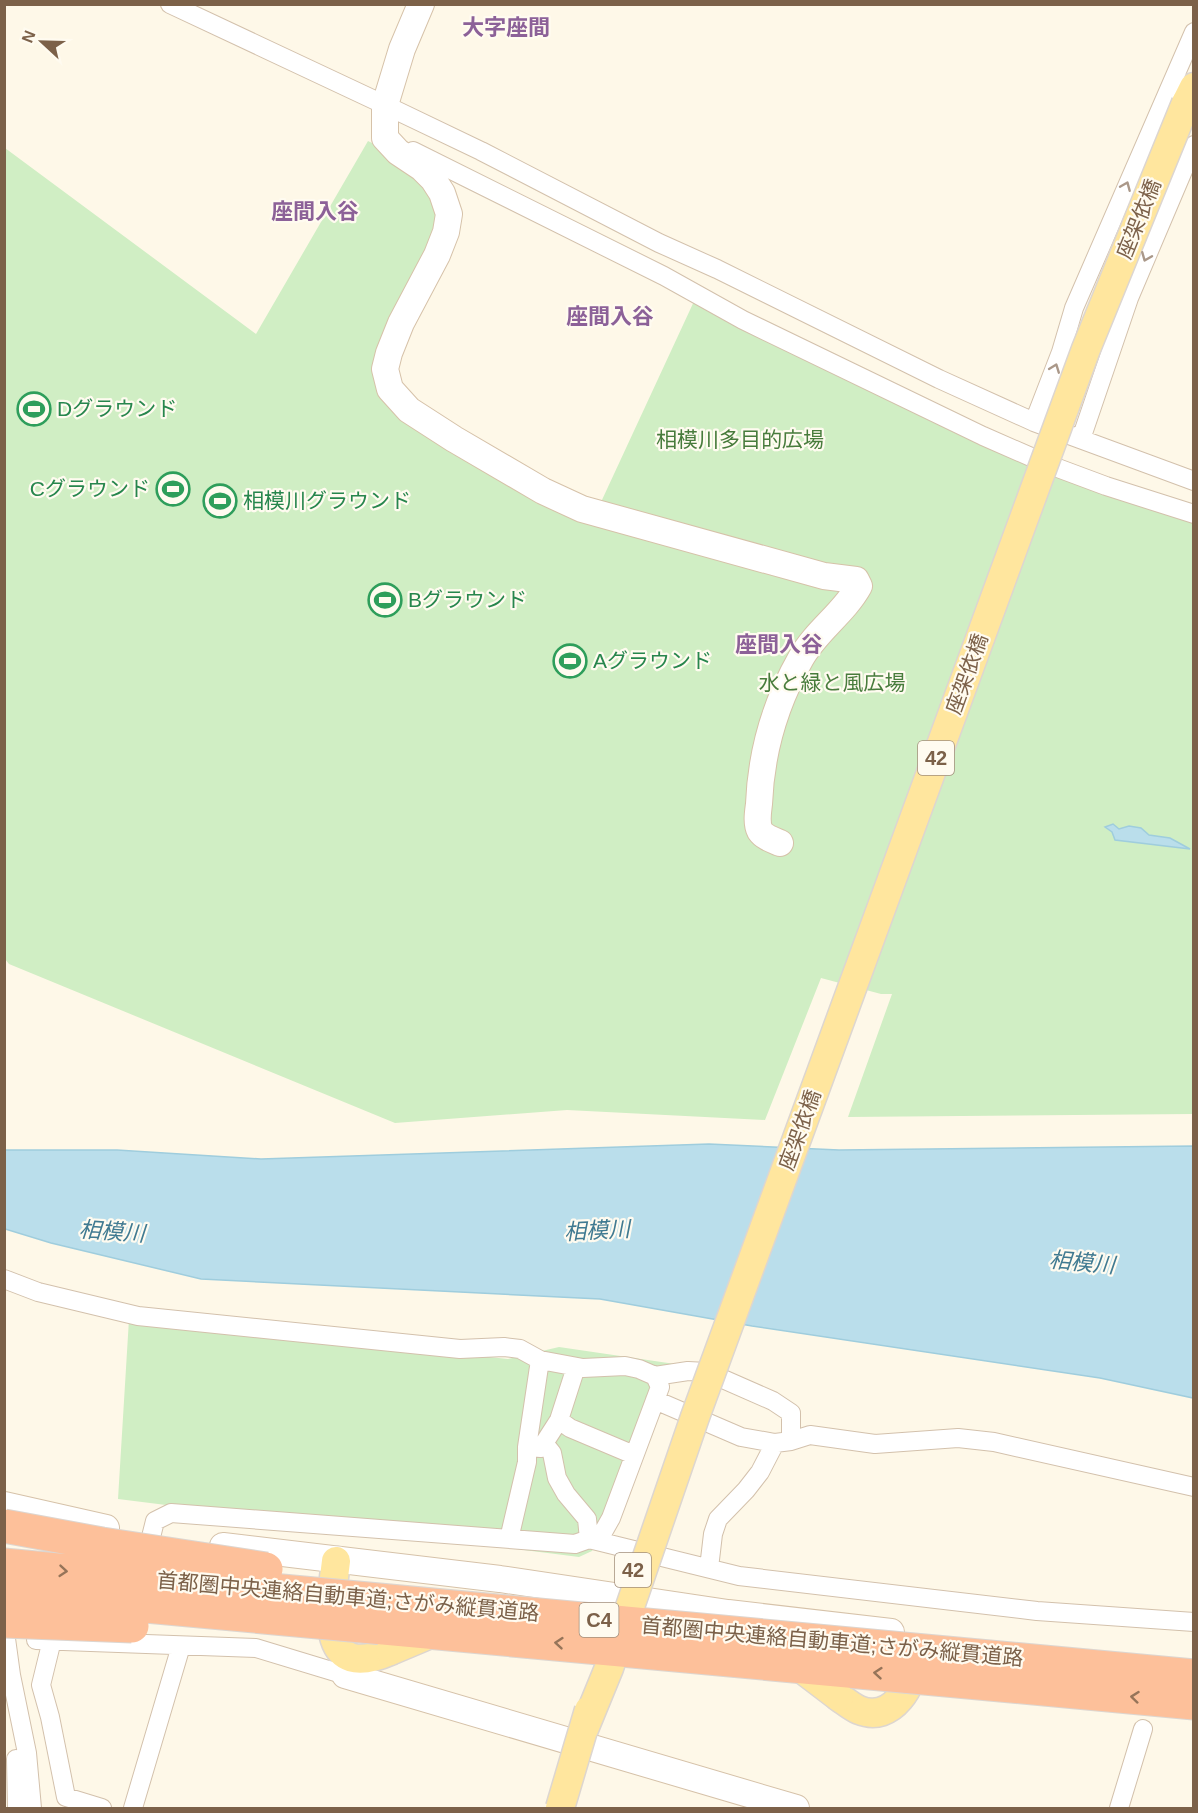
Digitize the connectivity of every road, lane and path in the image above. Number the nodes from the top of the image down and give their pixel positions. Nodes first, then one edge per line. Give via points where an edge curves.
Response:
1 (170, 4) edge
2 (422, 4) edge
3 (1194, 32) edge
4 (1190, 95) edge
5 (384, 105) junction
6 (385, 138) junction
7 (1194, 145) edge
8 (1034, 422) junction
9 (1080, 439) junction
10 (1194, 481) edge
11 (1194, 514) edge
12 (780, 843) dead end
13 (4, 1279) edge
14 (540, 1360) junction
15 (576, 1367) junction
16 (655, 1376) junction
17 (655, 1400) junction
18 (559, 1420) junction
19 (783, 1442) junction
20 (536, 1445) junction
21 (634, 1455) junction
22 (1194, 1487) edge
23 (5, 1513) edge
24 (151, 1537) junction
25 (509, 1539) junction
26 (593, 1540) junction
27 (336, 1561) junction
28 (4, 1565) edge
29 (709, 1568) junction
30 (4, 1593) edge
31 (630, 1598) junction
32 (582, 1619) junction
33 (1194, 1622) edge
34 (618, 1627) junction
35 (5, 1630) edge
36 (920, 1636) junction
37 (509, 1639) junction
38 (181, 1646) junction
39 (1194, 1661) edge
40 (345, 1676) joint
41 (1194, 1676) edge
42 (4, 1700) edge
43 (1194, 1703) edge
44 (1143, 1729) dead end
45 (582, 1739) junction
46 (17, 1809) edge
47 (32, 1809) edge
48 (102, 1809) edge
49 (133, 1809) edge
50 (553, 1809) edge
51 (560, 1809) edge
52 (572, 1809) edge
53 (796, 1809) edge
54 (1119, 1809) edge

1 - 5 street
2 - 5 street
8 -> 3 street via 1074,308
4 - 34 main road, 座架依橋 / 42, bridge via 1086,349 695,1417 630,1577
5 - 6 street
5 - 8 street via 659,243
6 - 11 street via 664,276 743,320 983,436 1106,486
6 - 12 street via 433,178 449,214 437,255 401,323 385,369 390,389 409,410 506,471 582,509 824,576 856,580 859,586 852,597 802,656 786,687 770,735 762,771 758,824 764,835
7 -> 9 street via 1129,298
8 - 9 street
9 - 10 street
13 - 14 street via 39,1292 138,1316 460,1349 504,1347 520,1349
14 - 15 street
14 - 20 street
15 - 16 street via 625,1366
15 - 18 street
16 - 17 street via 660,1387
16 - 19 street via 707,1372 773,1401 791,1413
17 - 19 street via 741,1437
17 - 21 street
18 - 20 street
18 - 21 street
19 - 22 street via 810,1435 875,1444 958,1438 994,1442
19 - 29 street via 718,1519
20 - 25 street via 527,1462
20 - 26 street via 552,1453 557,1478 587,1519
21 - 26 street via 610,1518
23 - 24 street
23 - 32 highway, bridge via 102,1544
24 - 25 street via 155,1521 171,1513
24 - 27 street
25 - 26 street via 575,1544
26 - 29 street
27 - 31 street
27 - 34 main road, bridge via 330,1615 334,1642 343,1653 357,1659 374,1658 456,1623 495,1617
28 -> 32 highway, 首都圏中央連絡自動車道;さがみ縦貫道路 / C4, bridge
29 - 33 street via 739,1576 1037,1611
30 - 37 highway, 首都圏中央連絡自動車道;さがみ縦貫道路 / C4, bridge
31 - 36 street
31 - 45 street
32 - 41 highway, 首都圏中央連絡自動車道;さがみ縦貫道路 / C4, bridge
34 - 36 main road, bridge via 754,1646 778,1653 860,1710 876,1713 890,1708 904,1694 916,1665
34 - 45 main road, 座架依橋 / 42, bridge via 600,1667
35 - 37 highway, bridge
35 - 47 street via 23,1729
36 - 39 street
43 -> 37 highway, 首都圏中央連絡自動車道;さがみ縦貫道路 / C4, bridge
38 - 40 street via 256,1648
38 - 48 street via 44,1640 41,1685 66,1797
38 - 49 street
40 - 45 street
42 - 46 street via 15,1754
44 - 54 street
45 - 50 street
45 - 51 main road, 座架依橋 / 42, bridge
45 - 52 street
45 - 53 street

